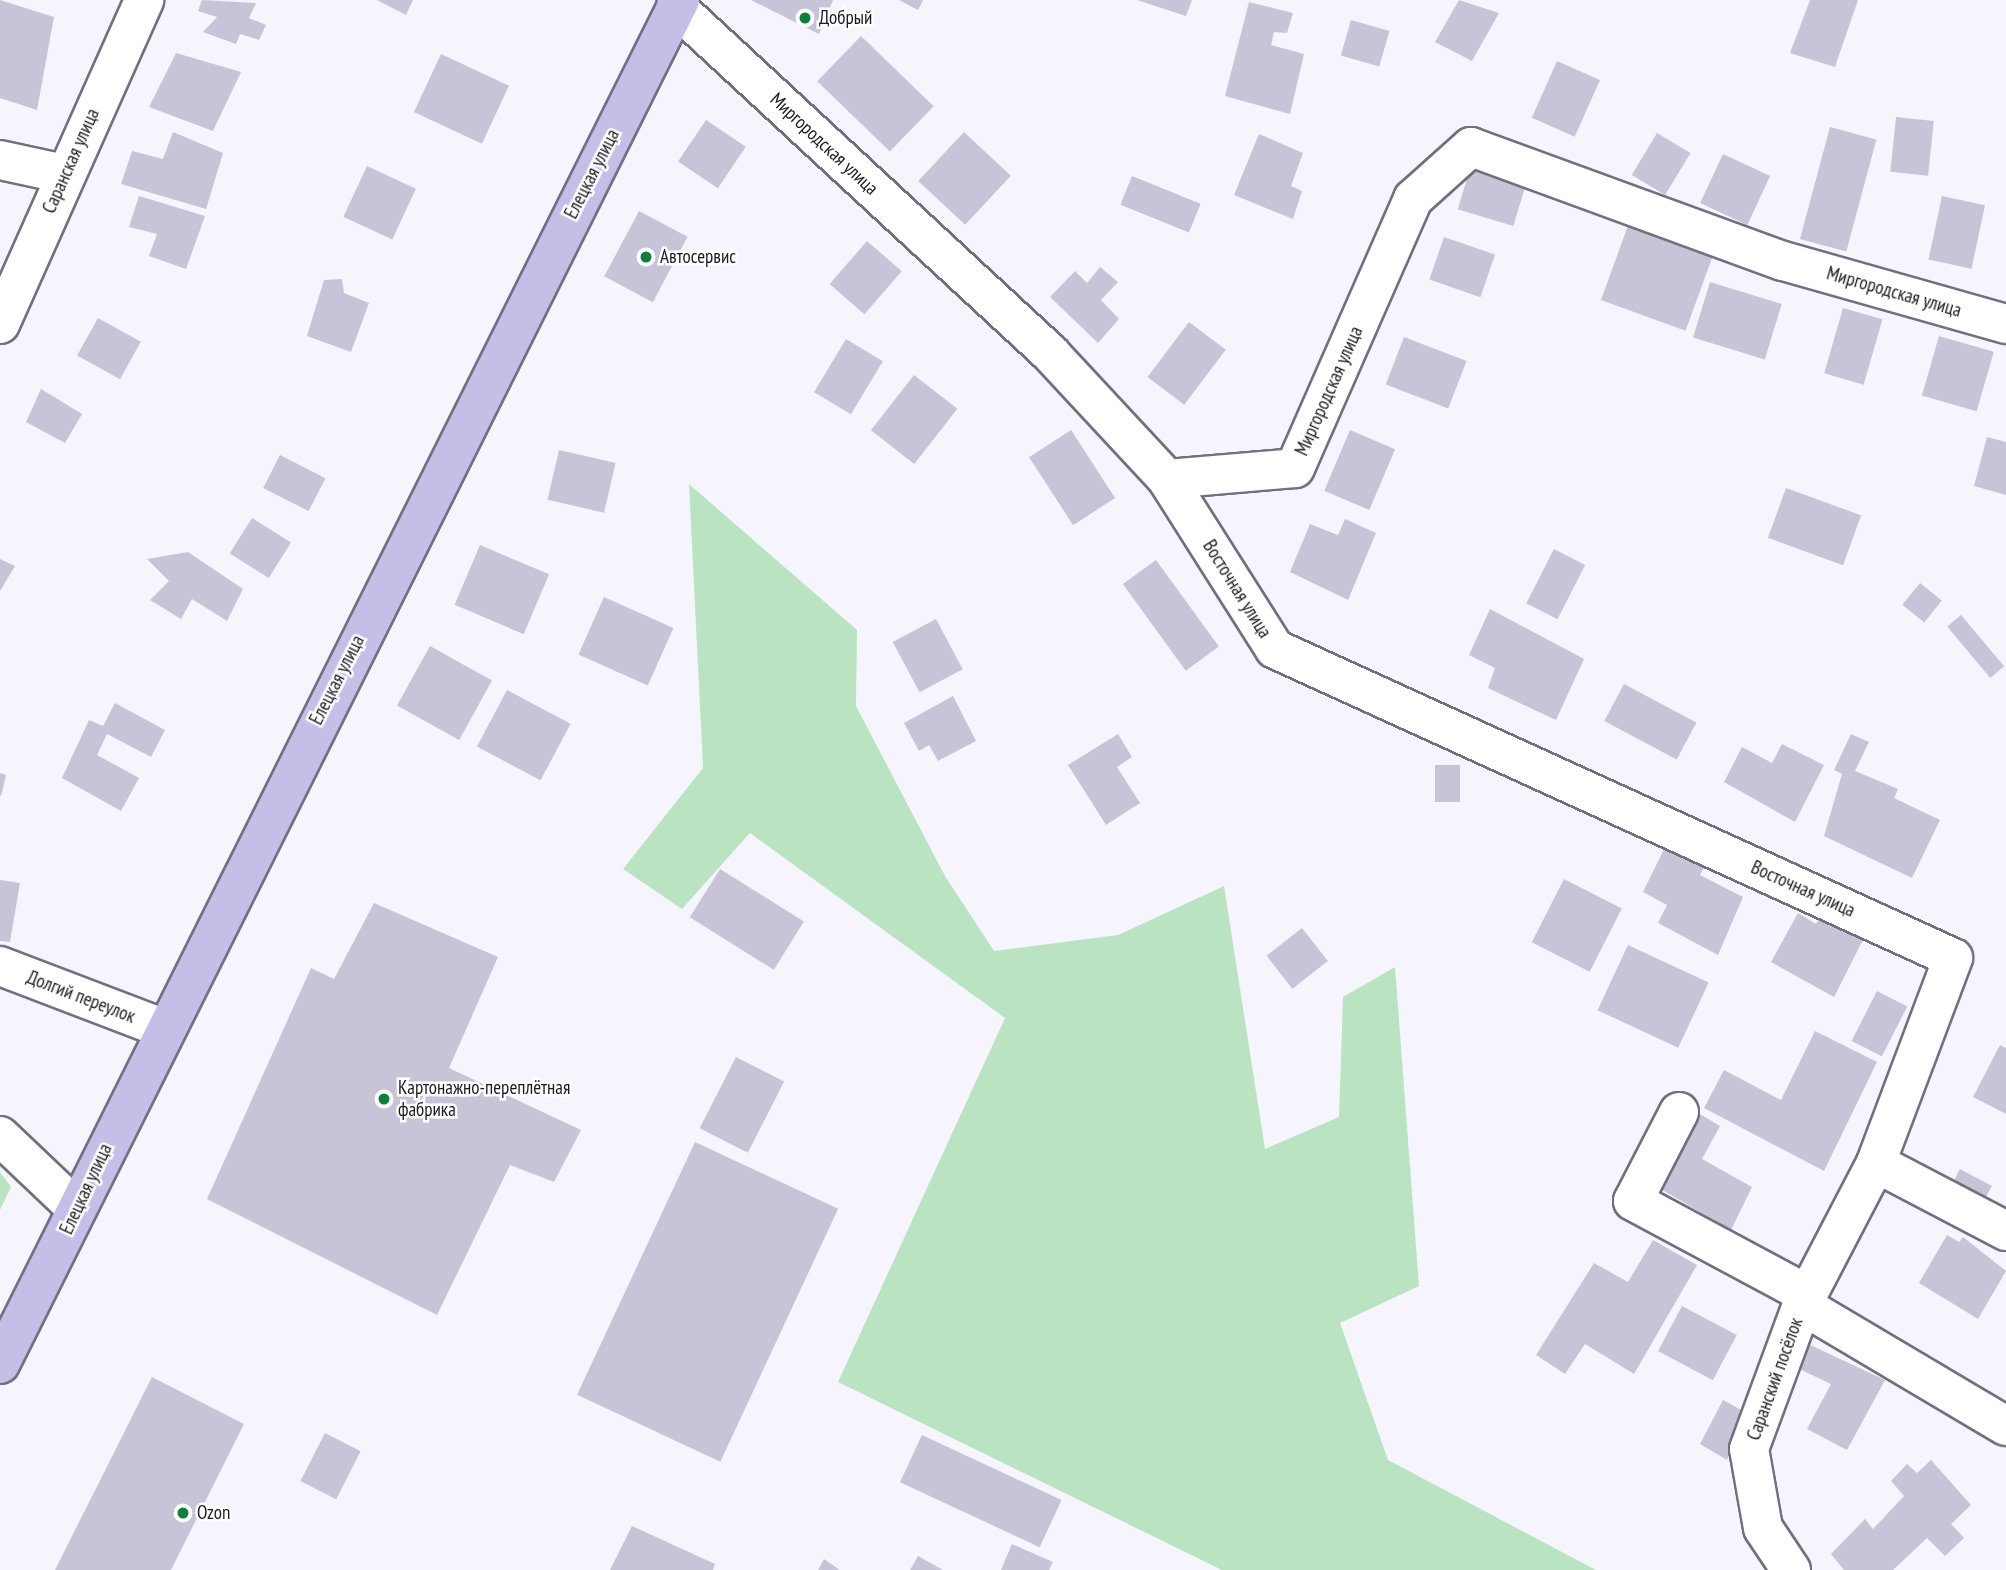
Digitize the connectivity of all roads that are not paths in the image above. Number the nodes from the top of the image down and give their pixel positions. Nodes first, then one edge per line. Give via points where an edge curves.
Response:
1 (144, 0) edge
2 (678, 4) edge
3 (0, 160) edge
4 (64, 174) junction
5 (0, 324) edge
6 (2006, 324) edge
7 (1167, 479) junction
8 (0, 966) edge
9 (162, 1028) junction
10 (1679, 1112) dead end
11 (0, 1136) edge
12 (1876, 1163) junction
13 (77, 1209) junction
14 (2006, 1231) edge
15 (1805, 1300) junction
16 (0, 1364) edge
17 (2006, 1426) edge
18 (1791, 1570) edge

1 - 4 street, Саранская улица
2 - 7 street, Миргородская улица via 1050,353
2 - 9 main road, Елецкая улица
3 - 4 street
4 - 5 street, Саранская улица
6 - 7 street, Миргородская улица via 1783,261 1471,147 1413,200 1295,468
7 - 12 street, Восточная улица via 1275,649 1953,958
8 - 9 street, Долгий переулок
9 - 13 main road, Елецкая улица
10 - 15 street via 1633,1201
11 - 13 street
12 - 14 street
12 - 15 street, Восточная улица
13 - 16 main road, Елецкая улица
15 - 17 street
15 - 18 street, Саранский посёлок via 1749,1449 1763,1528

